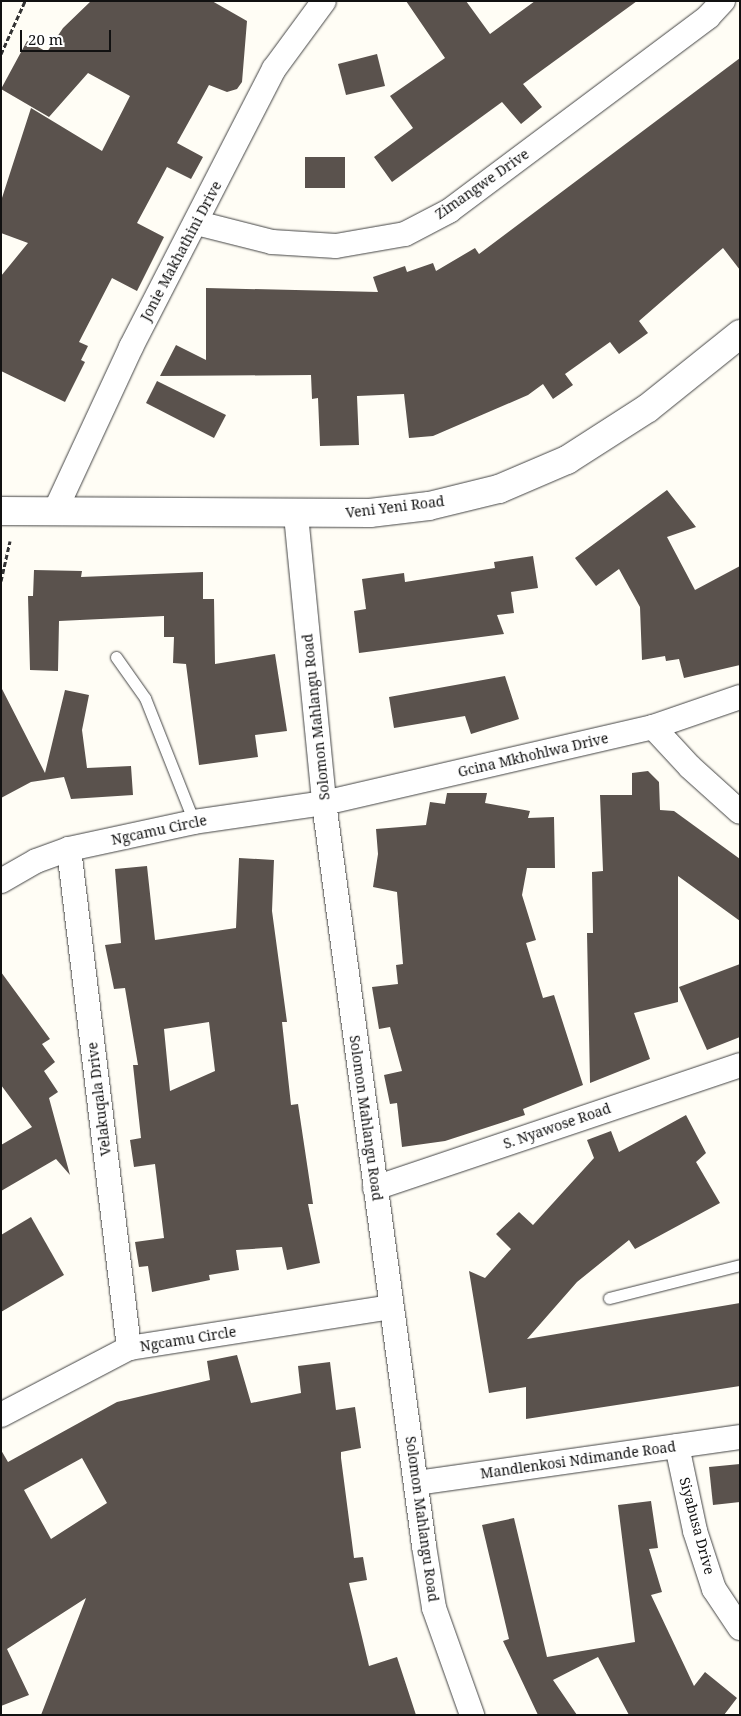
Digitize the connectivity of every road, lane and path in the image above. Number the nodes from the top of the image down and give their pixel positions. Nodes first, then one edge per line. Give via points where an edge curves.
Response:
1 (25, 1) edge
2 (324, 1) edge
3 (723, 1) edge
4 (1, 54) edge
5 (197, 224) junction
6 (740, 334) edge
7 (9, 511) edge
8 (56, 511) junction
9 (296, 515) junction
10 (1, 581) edge
11 (116, 657) dead end
12 (740, 697) edge
13 (653, 727) junction
14 (324, 803) junction
15 (740, 812) edge
16 (194, 822) junction
17 (69, 849) junction
18 (1, 881) edge
19 (740, 1065) edge
20 (375, 1188) junction
21 (740, 1266) edge
22 (609, 1298) dead end
23 (390, 1307) junction
24 (129, 1348) junction
25 (1, 1415) edge
26 (740, 1437) edge
27 (677, 1446) junction
28 (417, 1483) junction
29 (740, 1628) edge
30 (472, 1715) edge

1 - 4 path
2 - 5 street, Jonie Makhathini Drive via 274,69
3 - 5 street, Zimangwe Drive via 708,17 449,211 405,234 336,246 272,242
5 - 8 street, Jonie Makhathini Drive via 131,347
6 - 9 street, Veni Yeni Road via 648,408 567,460 499,489 419,507
7 - 8 street, Veni Yeni Road
7 - 10 path
8 - 9 street, Veni Yeni Road
9 - 14 street, Solomon Mahlangu Road
11 - 16 lane via 145,698
12 - 13 street, Gcina Mkhohlwa Drive
13 - 14 street, Gcina Mkhohlwa Drive
13 - 15 street via 690,768
14 - 16 street, Ngcamu Circle
14 - 20 street, Solomon Mahlangu Road
16 - 17 street, Ngcamu Circle
17 - 18 street, Ngcamu Circle via 36,861
17 - 24 street, Velakuqala Drive
19 - 20 street, S. Nyawose Road
20 - 23 street, Solomon Mahlangu Road
21 - 22 lane
23 - 24 street, Ngcamu Circle
23 - 28 street, Solomon Mahlangu Road
24 - 25 street, Ngcamu Circle
26 - 27 street, Mandlenkosi Ndimande Road
27 - 28 street, Mandlenkosi Ndimande Road
27 - 29 street, Siyabusa Drive via 695,1531 714,1589
28 - 30 street, Solomon Mahlangu Road via 434,1608

